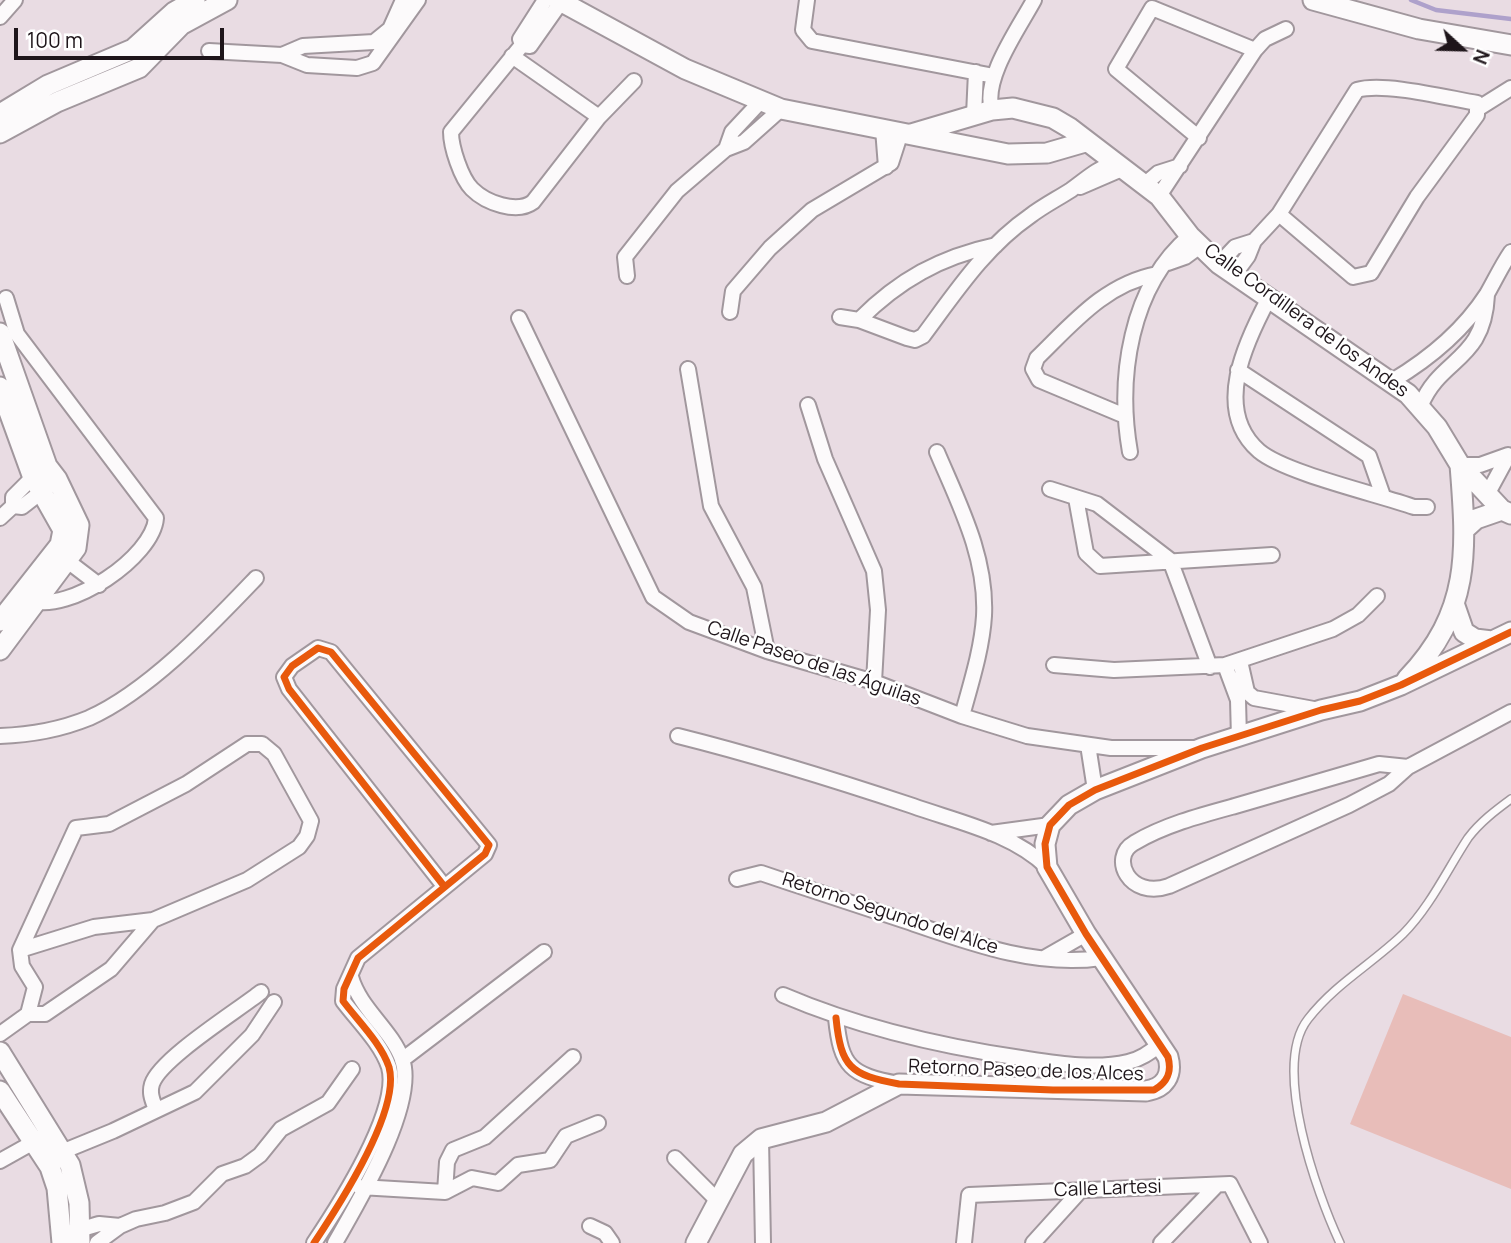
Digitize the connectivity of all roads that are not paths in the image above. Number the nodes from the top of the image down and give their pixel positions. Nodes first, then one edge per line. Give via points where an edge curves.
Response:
1 (15, 0) edge
2 (195, 0) edge
3 (227, 0) edge
4 (403, 0) edge
5 (418, 0) edge
6 (807, 0) edge
7 (1034, 0) edge
8 (1313, 0) edge
9 (555, 1) edge
10 (0, 17) edge
11 (1286, 29) dead end
12 (1511, 45) edge
13 (517, 50) junction
14 (1255, 50) junction
15 (209, 51) dead end
16 (282, 55) junction
17 (976, 72) junction
18 (995, 76) junction
19 (634, 81) dead end
20 (1511, 88) edge
21 (761, 101) junction
22 (1479, 108) junction
23 (781, 109) junction
24 (0, 114) edge
25 (977, 115) junction
26 (599, 117) junction
27 (898, 132) junction
28 (0, 133) edge
29 (1199, 138) junction
30 (1085, 142) junction
31 (969, 147) junction
32 (726, 149) junction
33 (1120, 165) junction
34 (1152, 190) junction
35 (1279, 214) junction
36 (1195, 241) junction
37 (996, 245) junction
38 (1511, 252) edge
39 (1227, 269) junction
40 (1157, 274) junction
41 (627, 276) dead end
42 (1487, 293) junction
43 (6, 298) dead end
44 (1275, 302) junction
45 (730, 312) dead end
46 (840, 317) dead end
47 (519, 318) dead end
48 (859, 320) junction
49 (0, 333) edge
50 (1426, 358) junction
51 (688, 369) dead end
52 (1238, 370) junction
53 (1441, 374) junction
54 (1392, 381) junction
55 (0, 387) edge
56 (808, 405) dead end
57 (1421, 405) junction
58 (1125, 416) junction
59 (937, 452) dead end
60 (1130, 452) dead end
61 (1510, 454) edge
62 (1460, 466) junction
63 (45, 478) junction
64 (1050, 489) dead end
65 (1488, 493) junction
66 (1383, 496) junction
67 (1076, 498) junction
68 (1427, 508) dead end
69 (1507, 512) edge
70 (0, 517) edge
71 (1465, 529) junction
72 (1272, 555) dead end
73 (61, 556) junction
74 (1170, 560) junction
75 (256, 578) dead end
76 (99, 585) junction
77 (1377, 596) dead end
78 (28, 599) junction
79 (1455, 606) junction
80 (0, 621) edge
81 (1511, 632) edge
82 (1492, 641) junction
83 (0, 650) edge
84 (767, 650) junction
85 (1233, 663) junction
86 (1054, 665) dead end
87 (1210, 667) junction
88 (874, 682) junction
89 (1401, 685) junction
90 (1321, 710) junction
91 (1511, 712) edge
92 (962, 716) junction
93 (0, 736) edge
94 (678, 736) dead end
95 (1239, 738) junction
96 (1088, 745) junction
97 (1202, 748) junction
98 (1408, 767) junction
99 (1095, 790) junction
100 (1511, 799) edge
101 (1051, 825) junction
102 (991, 833) junction
103 (1047, 867) junction
104 (737, 879) dead end
105 (444, 886) junction
106 (153, 920) junction
107 (1086, 934) junction
108 (20, 950) junction
109 (544, 952) dead end
110 (1044, 958) junction
111 (1101, 958) junction
112 (261, 992) dead end
113 (783, 995) dead end
114 (274, 1002) dead end
115 (28, 1014) junction
116 (836, 1018) junction
117 (0, 1034) edge
118 (1161, 1044) junction
119 (0, 1052) edge
120 (394, 1054) junction
121 (573, 1057) dead end
122 (352, 1069) dead end
123 (899, 1084) junction
124 (0, 1091) edge
125 (156, 1110) junction
126 (598, 1123) dead end
127 (48, 1125) junction
128 (31, 1136) junction
129 (761, 1139) junction
130 (64, 1151) junction
131 (5, 1158) edge
132 (675, 1158) dead end
133 (1216, 1185) junction
134 (351, 1186) junction
135 (367, 1187) junction
136 (1081, 1190) junction
137 (445, 1192) junction
138 (717, 1200) junction
139 (120, 1226) junction
140 (590, 1226) dead end
141 (68, 1239) edge
142 (97, 1243) edge
143 (314, 1243) edge
144 (335, 1243) edge
145 (612, 1243) edge
146 (696, 1243) edge
147 (763, 1243) edge
148 (964, 1243) edge
149 (1033, 1243) edge
150 (1161, 1243) edge
151 (1260, 1243) edge
152 (1340, 1243) edge

1 - 10 street
2 - 24 street via 174,12 133,49 48,85
3 - 28 street via 181,25 139,68 57,102
4 - 16 street via 390,29 374,42 303,46
5 - 16 street via 373,63 357,68 307,65
6 - 17 street via 803,30 812,41
7 - 18 street
8 - 12 street via 1419,29
9 - 13 street via 530,46
9 - 21 street, Calle Cordillera de los Andes via 685,69
11 - 14 street
13 - 26 street
13 - 26 street via 452,132 451,141 470,187 481,196 514,209 525,208
14 - 29 street
14 - 29 street via 1152,8 1116,69
15 - 16 street
17 - 18 street
17 - 25 street
18 - 25 street
19 - 26 street
20 - 22 street
21 - 23 street, Calle Cordillera de los Andes
21 - 32 street via 732,132
22 - 35 street via 1476,103 1408,92 1357,90
22 - 35 street via 1371,273 1353,277
23 - 27 street, Calle Cordillera de los Andes
23 - 32 street via 744,142
25 - 27 street, Calle Cordillera de los Andes
25 - 30 street, Calle Cordillera de los Andes via 1013,108 1053,118
25 - 31 street via 962,137
27 - 31 street, Calle Cordillera de los Andes
27 - 45 street via 895,157 886,167 812,210 770,248 733,291
29 - 34 street via 1180,166
30 - 31 street, Calle Cordillera de los Andes via 1028,155
30 - 33 street, Calle Cordillera de los Andes
32 - 41 street via 677,191 646,228 625,257
33 - 34 street, Calle Cordillera de los Andes
33 - 37 street via 1029,216
34 - 36 street, Calle Cordillera de los Andes
35 - 39 street via 1254,242 1236,247
36 - 39 street, Calle Cordillera de los Andes
36 - 40 street via 1185,257 1168,262
37 - 48 street via 935,263 898,285
37 - 48 street via 923,336 915,340
38 - 42 street
39 - 44 street, Calle Cordillera de los Andes
40 - 58 street via 1131,343
40 - 58 street via 1124,283 1090,305 1037,358 1033,369 1039,380
42 - 50 street via 1460,328
42 - 53 street via 1476,339 1467,354
43 - 76 street via 17,334 156,518 149,540
44 - 52 street via 1248,340
44 - 54 street, Calle Cordillera de los Andes
46 - 48 street
47 - 84 street, Calle Paseo de las Águilas via 653,597 689,622
49 - 63 street
50 - 53 street
50 - 54 street
51 - 84 street via 711,506 754,587
52 - 66 street via 1369,456
52 - 66 street via 1238,414 1258,450 1282,464
53 - 57 street
54 - 57 street, Calle Cordillera de los Andes
55 - 63 street
56 - 88 street via 825,459 874,571 878,610
57 - 62 street, Calle Cordillera de los Andes
58 - 60 street
59 - 92 street via 971,532 984,597 977,659
61 - 62 street via 1480,465
61 - 65 street
62 - 65 street, Calle Cordillera de los Andes
62 - 71 street
63 - 70 street via 13,497 13,506
63 - 73 street via 79,525 76,548
64 - 67 street
65 - 69 street, Calle Cordillera de los Andes
66 - 68 street
67 - 74 street via 1097,504
67 - 74 street via 1086,553 1100,566
69 - 71 street via 1476,519
71 - 79 street via 1466,552
72 - 74 street
73 - 76 street
73 - 78 street
74 - 87 street
75 - 93 street via 196,640 144,683 89,718 26,735
76 - 78 street via 59,601
77 - 85 street via 1358,615 1333,629
78 - 80 street
78 - 83 street
79 - 82 street via 1464,632
79 - 89 street via 1433,649
81 - 82 street
82 - 89 street
84 - 88 street, Calle Paseo de las Águilas
85 - 87 street
85 - 90 street via 1254,698
85 - 95 street
86 - 87 street via 1114,670
88 - 92 street, Calle Paseo de las Águilas
89 - 90 street
90 - 95 street
91 - 98 street
92 - 96 street, Calle Paseo de las Águilas via 1027,736
94 - 102 street via 778,761
95 - 97 street
96 - 97 street, Calle Paseo de las Águilas
96 - 99 street
97 - 99 street
98 - 98 street via 1379,764 1194,818 1133,843 1125,852 1124,865 1132,883 1139,887 1155,891 1170,886 1349,805 1389,784
99 - 101 street via 1069,805
100 - 152 lane via 1469,837 1403,934 1342,982 1305,1021 1293,1064 1296,1101 1311,1164
101 - 102 street
101 - 103 street via 1045,844
102 - 103 street via 1030,852
103 - 107 street, Retorno Paseo de los Alces
104 - 110 street, Retorno Segundo del Alce via 761,873 976,944
105 - 105 street via 289,689 284,677 289,669 318,648 331,652 489,845 485,854
105 - 120 street via 358,958 344,989 343,1001
106 - 108 street via 94,927
106 - 108 street via 247,880 299,847 307,836 311,821 274,754 262,744 247,744 186,784 108,824 76,828
106 - 115 street via 111,970 45,1014
107 - 110 street
107 - 111 street, Retorno Paseo de los Alces
108 - 115 street via 22,967 35,987
109 - 120 street
110 - 111 street, Retorno Segundo del Alce
111 - 118 street, Retorno Paseo de los Alces
112 - 125 street via 158,1073 151,1095
113 - 116 street, Retorno Paseo de los Alces
114 - 125 street via 224,1066 194,1092
115 - 117 street
116 - 118 street, Retorno Paseo de los Alces via 967,1050 1049,1062 1127,1062
116 - 123 street, Retorno Paseo de los Alces via 839,1049 853,1070
118 - 123 street, Retorno Paseo de los Alces via 1168,1056 1169,1074 1154,1090
119 - 127 street
120 - 134 street via 389,1097
120 - 135 street via 401,1102
121 - 137 street via 485,1137 453,1150 447,1162
122 - 139 street via 328,1103 281,1129 260,1155 222,1174 194,1202
123 - 129 street via 827,1122
124 - 128 street
125 - 130 street
126 - 137 street via 566,1136 550,1160 518,1165 498,1183 472,1178
127 - 128 street
127 - 130 street
128 - 131 street
128 - 141 street via 50,1167
129 - 138 street via 743,1154
129 - 147 street
130 - 141 street via 76,1182
132 - 138 street
133 - 136 street, Calle Lartesi
133 - 150 street
133 - 151 street via 1230,1184
134 - 135 street
134 - 143 street
135 - 137 street
135 - 144 street
136 - 148 street, Calle Lartesi via 969,1195
136 - 149 street
138 - 146 street
139 - 141 street
139 - 142 street
140 - 145 street via 605,1233

